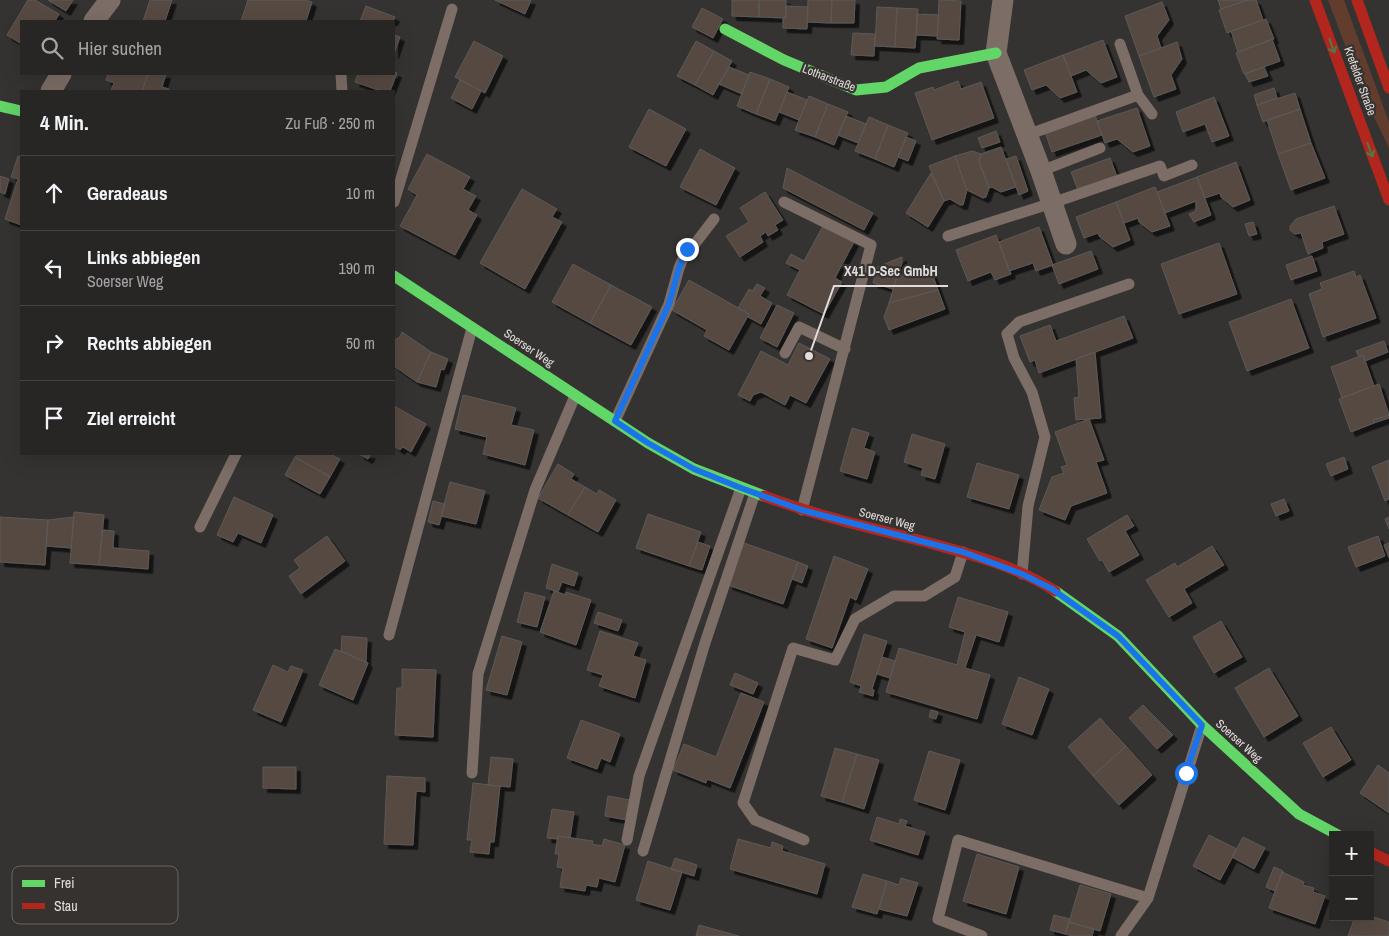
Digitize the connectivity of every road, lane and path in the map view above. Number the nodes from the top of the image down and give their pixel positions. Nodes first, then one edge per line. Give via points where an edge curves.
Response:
1 (110, 0) edge
2 (1002, 0) edge
3 (1315, 0) edge
4 (1357, 0) edge
5 (452, 9) dead end
6 (95, 20) edge
7 (725, 29) dead end
8 (1120, 44) dead end
9 (996, 53) junction
10 (59, 75) edge
11 (341, 75) edge
12 (1389, 88) edge
13 (52, 90) edge
14 (342, 90) edge
15 (1138, 95) junction
16 (0, 106) edge
17 (20, 111) edge
18 (1152, 114) dead end
19 (1027, 135) junction
20 (1100, 148) dead end
21 (1192, 165) dead end
22 (1041, 171) junction
23 (395, 199) edge
24 (1389, 200) edge
25 (784, 202) dead end
26 (1052, 204) junction
27 (714, 219) dead end
28 (948, 236) dead end
29 (1066, 244) dead end
30 (395, 277) edge
31 (1129, 284) dead end
32 (472, 326) junction
33 (845, 349) junction
34 (785, 353) dead end
35 (575, 396) junction
36 (615, 421) junction
37 (236, 455) edge
38 (741, 488) junction
39 (755, 494) junction
40 (802, 510) junction
41 (200, 527) dead end
42 (963, 552) junction
43 (1022, 574) junction
44 (389, 635) dead end
45 (1202, 725) junction
46 (472, 773) dead end
47 (1331, 831) edge
48 (627, 840) dead end
49 (804, 840) dead end
50 (643, 851) dead end
51 (1374, 854) edge
52 (1389, 861) edge
53 (1148, 898) junction
54 (982, 936) edge
55 (1121, 936) edge

1 - 6 street
2 - 9 street
3 -> 24 street, Krefelder Straße
4 - 12 street, Krefelder Straße
5 - 23 lane
7 - 9 street, Lotharstraße via 784,60 856,90 886,87 919,68
8 - 15 lane
9 - 19 street
10 - 13 street
11 - 14 lane
15 - 18 lane
15 - 19 lane
16 - 17 street
19 - 22 street
20 - 22 lane
21 - 26 lane via 1164,176 1160,166
22 - 26 street
25 - 33 lane via 871,245
26 - 28 lane
26 - 29 street
27 - 36 lane via 694,245 687,249 669,304
30 - 32 street, Soerser Weg
31 - 43 lane via 1019,322 1007,334 1014,358 1032,392 1045,437 1028,506
32 - 35 street, Soerser Weg
32 - 44 lane
33 - 34 lane via 799,327
33 - 40 lane
35 - 36 street, Soerser Weg
35 - 46 lane via 535,490 478,674
36 - 38 street, Soerser Weg via 694,469
37 - 41 lane
38 - 39 street, Soerser Weg
38 - 48 lane via 639,776
39 - 40 street, Soerser Weg
39 - 50 lane via 705,643
40 - 42 street, Soerser Weg
42 - 43 street, Soerser Weg
42 - 49 lane via 956,577 924,596 894,596 855,619 835,660 794,648 743,803 755,820
43 - 45 street, Soerser Weg via 1052,589 1118,636
45 - 47 street, Soerser Weg via 1299,814
45 - 53 lane
51 - 52 street
53 - 54 lane via 958,840 938,919
53 - 55 lane

